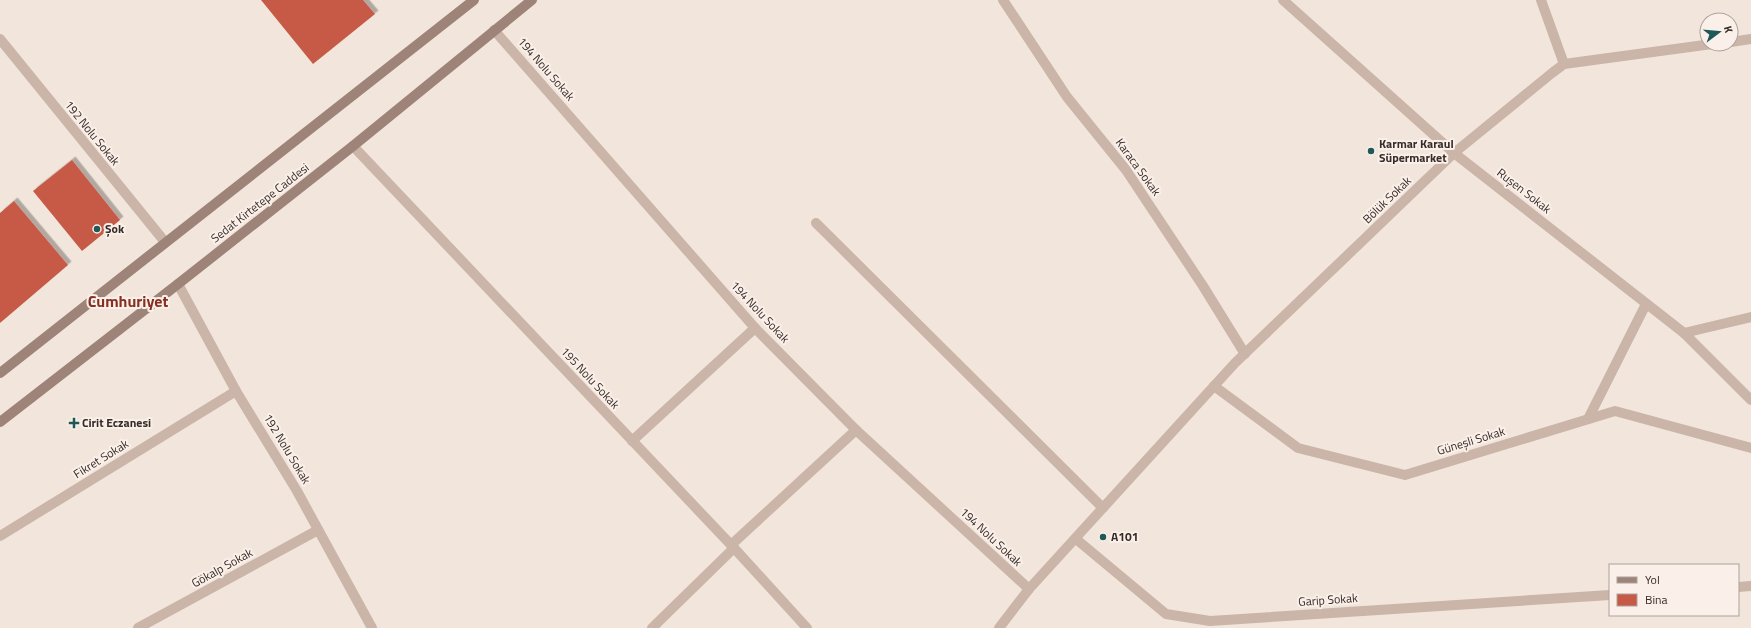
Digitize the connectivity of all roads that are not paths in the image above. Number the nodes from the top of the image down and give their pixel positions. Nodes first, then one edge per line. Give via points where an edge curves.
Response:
1 (474, 0) edge
2 (532, 0) edge
3 (1003, 0) edge
4 (1283, 0) edge
5 (1541, 0) edge
6 (494, 30) junction
7 (0, 39) edge
8 (1751, 39) edge
9 (1739, 41) edge
10 (1699, 46) edge
11 (1564, 64) junction
12 (353, 146) junction
13 (1454, 153) junction
14 (816, 223) dead end
15 (165, 242) junction
16 (178, 284) junction
17 (1646, 304) junction
18 (1751, 318) edge
19 (755, 328) junction
20 (1684, 333) junction
21 (1245, 354) junction
22 (0, 373) edge
23 (1214, 386) junction
24 (236, 391) junction
25 (1751, 400) edge
26 (1588, 419) junction
27 (0, 422) edge
28 (856, 430) junction
29 (632, 441) junction
30 (1751, 448) edge
31 (1103, 508) junction
32 (318, 530) junction
33 (0, 536) edge
34 (1076, 539) junction
35 (732, 546) junction
36 (1751, 586) edge
37 (1739, 587) edge
38 (1029, 589) junction
39 (1609, 595) edge
40 (138, 628) edge
41 (372, 628) edge
42 (652, 628) edge
43 (807, 628) edge
44 (999, 628) edge

1 - 15 main road
2 - 6 main road, Sedat Kirtetepe Caddesi
3 - 21 street, Karaca Sokak via 1067,97 1126,170
4 - 13 street, Ruşen Sokak
5 - 11 street
6 - 12 main road, Sedat Kirtetepe Caddesi
6 - 19 street, 194 Nolu Sokak
7 - 15 street, 192 Nolu Sokak
8 - 9 street
10 - 11 street
11 - 13 street, Bölük Sokak
12 - 16 main road, Sedat Kirtetepe Caddesi
12 - 29 street, 195 Nolu Sokak
13 - 17 street, Ruşen Sokak
13 - 21 street, Bölük Sokak
14 - 31 street
15 - 22 main road
16 - 24 street, 192 Nolu Sokak
16 - 27 main road, Sedat Kirtetepe Caddesi
17 - 20 street, Ruşen Sokak
17 - 26 street
18 - 20 street
19 - 28 street, 194 Nolu Sokak
19 - 29 street
20 - 25 street, Ruşen Sokak
21 - 23 street, Bölük Sokak
23 - 26 street, Güneşli Sokak via 1298,448 1405,475
23 - 31 street, Bölük Sokak
24 - 32 street, 192 Nolu Sokak
24 - 33 street, Fikret Sokak
26 - 30 street, Güneşli Sokak via 1616,411
28 - 35 street
28 - 38 street, 194 Nolu Sokak
29 - 35 street, 195 Nolu Sokak
31 - 34 street, Bölük Sokak
32 - 40 street, Gökalp Sokak
32 - 41 street, 192 Nolu Sokak
34 - 38 street, Bölük Sokak
34 - 39 street, Garip Sokak via 1166,614 1210,621
35 - 42 street
35 - 43 street, 195 Nolu Sokak
36 - 37 street
38 - 44 street, Bölük Sokak

